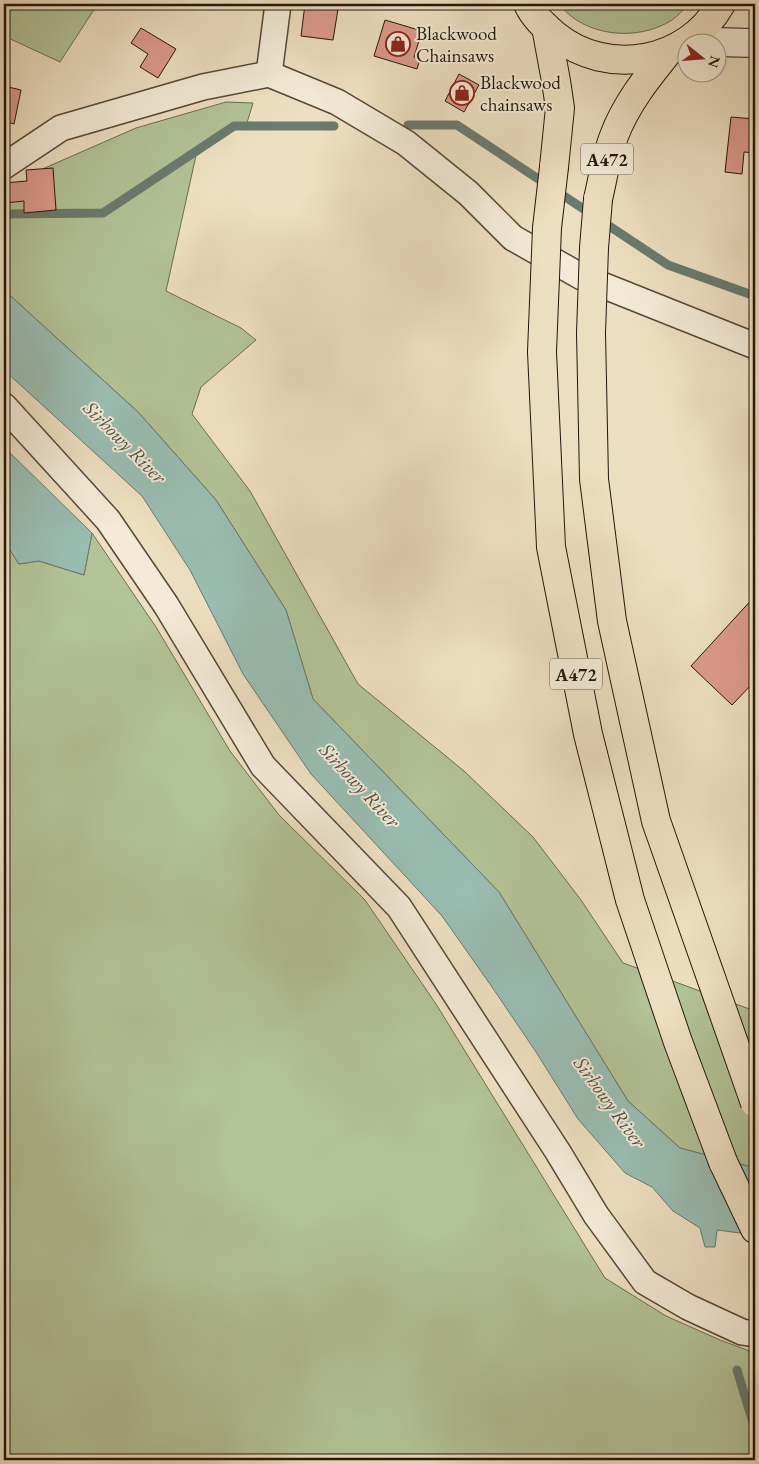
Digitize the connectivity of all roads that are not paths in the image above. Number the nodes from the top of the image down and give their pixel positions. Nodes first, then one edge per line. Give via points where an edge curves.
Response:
1 (278, 4) edge
2 (721, 4) edge
3 (532, 11) edge
4 (698, 32) edge
5 (726, 41) edge
6 (755, 43) edge
7 (676, 48) edge
8 (676, 50) edge
9 (269, 74) junction
10 (4, 166) edge
11 (755, 346) edge
12 (4, 406) edge
13 (755, 1102) edge
14 (755, 1229) edge
15 (755, 1334) edge

1 - 9 street
2 - 4 main road
3 - 7 main road via 562,41 607,58 640,60
3 - 14 main road, A472, bridge via 560,108 547,228 542,352 551,547 588,734 630,900 678,1042 724,1162
5 - 6 main road
8 - 13 main road, A472, bridge via 641,85 621,119 613,137 598,199 591,332 594,479 612,621 656,821
9 - 10 street via 203,87 61,128
9 - 11 street via 337,102 406,143 468,193 513,238 582,277
12 - 15 street via 108,520 166,605 263,766 399,907 596,1215 645,1282 688,1307 742,1332

